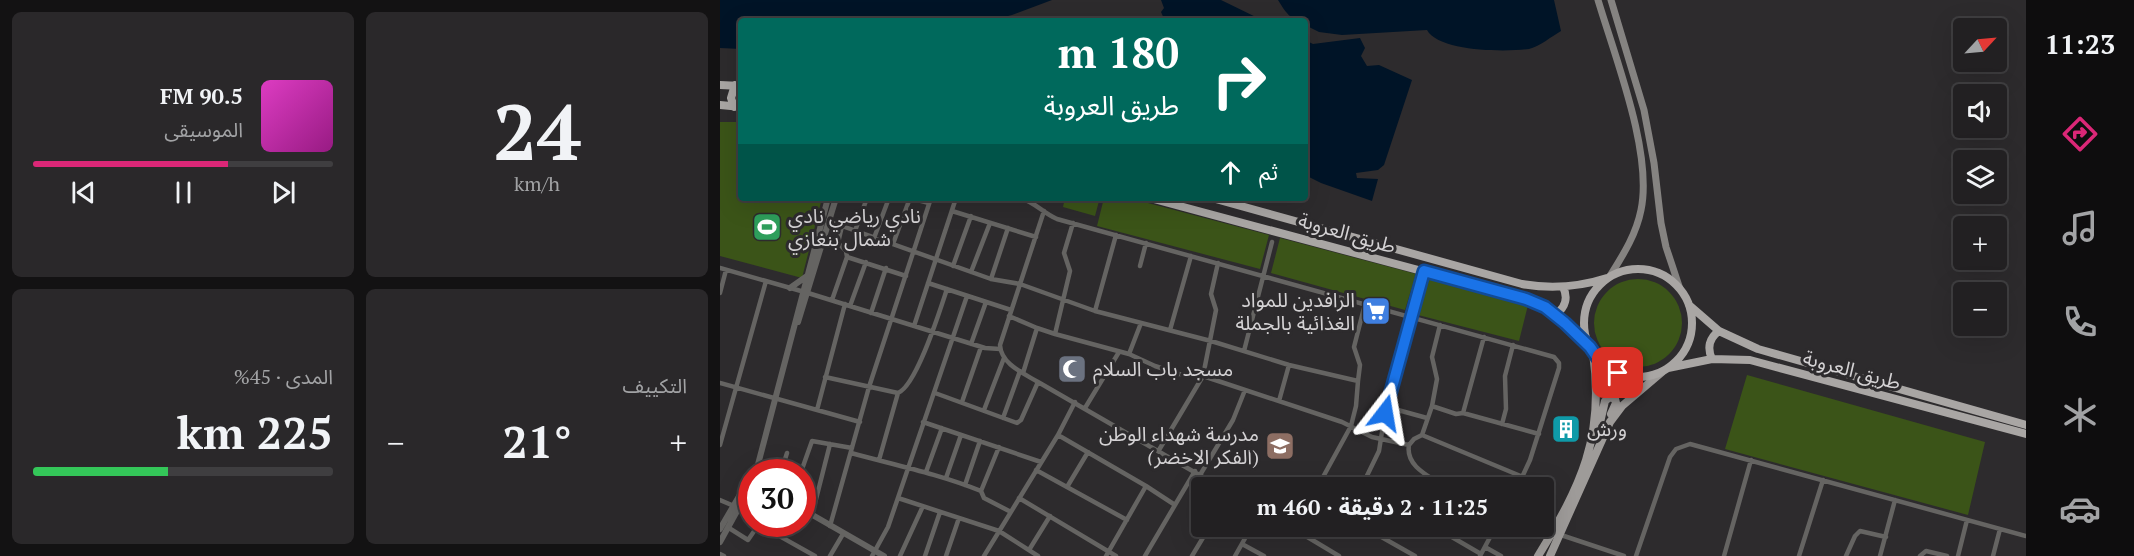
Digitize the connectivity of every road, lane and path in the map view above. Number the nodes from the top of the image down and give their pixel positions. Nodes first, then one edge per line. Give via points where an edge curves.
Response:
1 (1598, 0) edge
2 (1611, 0) edge
3 (720, 85) edge
4 (738, 85) edge
5 (720, 105) edge
6 (737, 107) edge
7 (828, 201) edge
8 (835, 201) edge
9 (866, 201) edge
10 (888, 201) edge
11 (909, 201) edge
12 (930, 201) edge
13 (955, 201) edge
14 (1029, 201) edge
15 (1161, 201) edge
16 (1223, 201) edge
17 (952, 210) junction
18 (1044, 211) junction
19 (970, 216) junction
20 (826, 220) junction
21 (990, 223) junction
22 (1073, 223) junction
23 (842, 226) junction
24 (1008, 228) junction
25 (855, 231) junction
26 (1116, 235) junction
27 (1036, 237) junction
28 (874, 238) junction
29 (1272, 242) dead end
30 (1146, 243) junction
31 (893, 244) junction
32 (914, 252) junction
33 (1191, 256) junction
34 (847, 257) junction
35 (936, 260) junction
36 (866, 262) junction
37 (1218, 263) junction
38 (953, 266) junction
39 (1140, 266) dead end
40 (720, 268) edge
41 (886, 268) junction
42 (726, 270) junction
43 (1424, 271) junction
44 (971, 272) junction
45 (807, 276) junction
46 (906, 276) junction
47 (1263, 276) junction
48 (1608, 277) junction
49 (991, 279) junction
50 (766, 281) junction
51 (928, 283) junction
52 (1020, 284) junction
53 (1563, 286) junction
54 (790, 288) junction
55 (947, 289) junction
56 (1680, 289) junction
57 (806, 292) junction
58 (720, 293) edge
59 (967, 296) junction
60 (832, 300) junction
61 (1062, 300) junction
62 (986, 302) junction
63 (1365, 304) junction
64 (847, 305) junction
65 (1689, 305) junction
66 (1011, 310) junction
67 (1095, 310) junction
68 (871, 313) junction
69 (1556, 314) junction
70 (1009, 316) junction
71 (1411, 316) junction
72 (891, 319) junction
73 (1140, 323) junction
74 (1440, 325) junction
75 (914, 326) junction
76 (1037, 328) junction
77 (1170, 330) junction
78 (1719, 331) junction
79 (932, 332) junction
80 (1055, 334) junction
81 (1484, 337) junction
82 (952, 338) junction
83 (1211, 341) junction
84 (971, 344) junction
85 (1513, 345) junction
86 (981, 347) junction
87 (1000, 349) junction
88 (1591, 350) junction
89 (1244, 351) junction
90 (1119, 352) junction
91 (1129, 354) junction
92 (1004, 358) junction
93 (1712, 359) junction
94 (1289, 365) junction
95 (1665, 370) junction
96 (1022, 372) junction
97 (1203, 376) junction
98 (825, 377) junction
99 (1358, 381) junction
100 (1038, 382) junction
101 (720, 383) edge
102 (869, 387) junction
103 (736, 388) junction
104 (1245, 390) junction
105 (898, 393) junction
106 (935, 393) junction
107 (776, 399) junction
108 (962, 402) junction
109 (1075, 402) junction
110 (1279, 402) junction
111 (1432, 406) junction
112 (1387, 407) junction
113 (1085, 408) junction
114 (817, 410) junction
115 (984, 410) junction
116 (1462, 413) junction
117 (1003, 418) junction
118 (1427, 418) junction
119 (860, 422) junction
120 (923, 422) junction
121 (1502, 424) junction
122 (2026, 425) edge
123 (1351, 426) junction
124 (1607, 427) junction
125 (942, 428) junction
126 (1539, 434) junction
127 (2026, 434) edge
128 (960, 435) junction
129 (1058, 435) junction
130 (1422, 435) junction
131 (1382, 439) junction
132 (980, 441) junction
133 (830, 444) junction
134 (720, 445) edge
135 (1409, 445) junction
136 (1591, 446) junction
137 (999, 447) junction
138 (1159, 450) junction
139 (852, 451) junction
140 (1088, 452) junction
141 (787, 453) dead end
142 (760, 459) edge
143 (785, 459) edge
144 (806, 459) edge
145 (879, 460) junction
146 (1751, 460) junction
147 (1041, 462) junction
148 (909, 468) junction
149 (1036, 470) junction
150 (1194, 471) junction
151 (926, 472) junction
152 (1200, 474) junction
153 (1205, 477) edge
154 (1323, 477) edge
155 (1369, 477) edge
156 (1431, 477) edge
157 (1523, 477) joint
158 (946, 478) junction
159 (1823, 480) junction
160 (965, 485) junction
161 (1146, 486) junction
162 (1067, 487) junction
163 (981, 491) junction
164 (898, 498) junction
165 (1019, 498) junction
166 (816, 499) edge
167 (720, 500) edge
168 (1895, 500) junction
169 (738, 501) edge
170 (1175, 505) junction
171 (734, 506) junction
172 (923, 506) junction
173 (738, 512) edge
174 (940, 512) junction
175 (1011, 512) junction
176 (1050, 516) junction
177 (816, 517) edge
178 (959, 518) junction
179 (1127, 520) junction
180 (1967, 520) junction
181 (830, 526) junction
182 (729, 528) junction
183 (720, 529) edge
184 (2000, 529) junction
185 (999, 531) junction
186 (738, 534) edge
187 (843, 534) junction
188 (1561, 535) junction
189 (2026, 536) edge
190 (782, 537) edge
191 (1203, 537) edge
192 (1246, 537) edge
193 (1308, 537) edge
194 (1381, 537) edge
195 (1451, 537) edge
196 (1490, 537) edge
197 (1886, 537) junction
198 (720, 542) edge
199 (1242, 544) junction
200 (1485, 547) junction
201 (802, 548) junction
202 (1029, 550) junction
203 (874, 553) edge
204 (720, 554) edge
205 (1107, 554) edge
206 (1480, 555) edge
207 (724, 556) edge
208 (798, 556) edge
209 (815, 556) edge
210 (830, 556) edge
211 (884, 556) edge
212 (900, 556) edge
213 (925, 556) edge
214 (946, 556) edge
215 (984, 556) edge
216 (1038, 556) edge
217 (1116, 556) edge
218 (1145, 556) edge
219 (1192, 556) edge
220 (1235, 556) edge
221 (1264, 556) edge
222 (1339, 556) edge
223 (1415, 556) edge
224 (1501, 556) edge
225 (1538, 556) edge
226 (1550, 556) edge
227 (1624, 556) edge
228 (1636, 556) edge
229 (1724, 556) edge
230 (1799, 556) edge
231 (1846, 556) edge
232 (1880, 556) edge
233 (1920, 556) edge
234 (1947, 556) edge
235 (1958, 556) edge
236 (1993, 556) edge

1 - 48 main road via 1632,112 1644,178 1638,224
2 - 56 main road via 1644,110 1666,248
3 - 4 highway
4 - 6 highway via 732,94
5 - 6 highway
7 - 20 street
8 - 20 street
9 - 25 street
10 - 28 street
11 - 31 street
12 - 32 street
13 - 17 street
14 - 18 street
15 - 43 highway, طريق العروبة
16 - 53 highway, طريق العروبة via 1514,282
17 - 19 street
17 - 35 street
18 - 22 street via 1053,218
18 - 27 street
19 - 21 street
19 - 38 street
20 - 23 street
20 - 45 street
20 - 57 street
21 - 24 street
21 - 44 street
22 - 26 street
22 - 61 street via 1064,253 1070,271
23 - 25 street
23 - 34 street via 838,243
24 - 27 street
24 - 49 street
25 - 28 street
26 - 30 street
26 - 67 street
27 - 52 street
28 - 31 street
29 - 47 street
30 - 33 street
30 - 39 street
31 - 32 street
32 - 35 street
32 - 46 street
33 - 37 street
33 - 77 street
34 - 36 street
34 - 60 street
35 - 38 street
35 - 51 street
36 - 41 street
36 - 64 street
37 - 47 street
37 - 83 street via 1211,294 1215,310
38 - 44 street
40 - 42 street
41 - 46 street
41 - 68 street
42 - 50 street
42 - 58 street
43 - 69 highway, طريق العروبة via 1526,299
43 - 71 street
44 - 49 street
45 - 54 street
45 - 57 street
46 - 72 street
47 - 63 street
47 - 89 street
48 - 53 highway, طريق العروبة
48 - 56 highway via 1626,270 1650,270 1667,277
48 - 88 highway via 1593,292 1586,309 1584,328
49 - 52 street
50 - 54 street
50 - 103 street
51 - 55 street
51 - 75 street
52 - 61 street
52 - 66 street
53 - 69 highway via 1566,300
54 - 57 street
55 - 59 street
55 - 79 street
56 - 65 highway
57 - 60 street
57 - 107 street
59 - 62 street
59 - 82 street
60 - 64 street
61 - 67 street
61 - 80 street
62 - 66 street
62 - 84 street
63 - 71 street
63 - 99 street via 1354,347 1360,365
64 - 68 street
64 - 98 street
65 - 78 highway, طريق العروبة
65 - 95 highway via 1692,325 1688,344
66 - 70 street
67 - 73 street
68 - 72 street
69 - 88 highway, طريق العروبة
70 - 76 street
70 - 87 street
71 - 74 street
71 - 112 street
72 - 75 street
72 - 102 street
73 - 77 street
73 - 91 street
74 - 81 street
74 - 111 street via 1432,357 1437,375
75 - 79 street
76 - 80 street
76 - 96 street
77 - 83 street
78 - 93 highway via 1710,343
78 - 122 highway, طريق العروبة via 1758,349
79 - 82 street
79 - 105 street via 909,383
80 - 90 street
81 - 85 street
81 - 116 street
82 - 84 street
82 - 106 street
83 - 89 street
83 - 97 street
84 - 86 street
85 - 121 street via 1505,376 1506,409
85 - 126 street via 1552,356 1559,363
86 - 87 street
86 - 108 street
87 - 92 street
88 - 95 highway via 1606,367 1624,375 1644,377
88 - 136 main road via 1597,397
89 - 94 street
90 - 91 street
90 - 113 street
91 - 97 street via 1179,374
92 - 96 street
92 - 115 street
93 - 95 highway, طريق العروبة
93 - 127 highway, طريق العروبة via 1759,362
94 - 99 street
94 - 110 street
95 - 124 main road via 1622,406
96 - 100 street
96 - 117 street
97 - 104 street
97 - 138 street
98 - 102 street
98 - 114 street
99 - 123 street
100 - 109 street
100 - 117 street via 1020,422
101 - 103 street
102 - 105 street
102 - 119 street
103 - 107 street
103 - 134 street
104 - 110 street
104 - 152 street via 1233,420
105 - 145 street
106 - 108 street
106 - 120 street
107 - 114 street
107 - 142 street
108 - 115 street
109 - 113 street
109 - 129 street
110 - 123 street
111 - 116 street
111 - 118 street
112 - 118 street
112 - 131 street
113 - 138 street
114 - 119 street
115 - 117 street
116 - 121 street
118 - 130 street
119 - 139 street
120 - 125 street
120 - 148 street
121 - 126 street
123 - 131 street
123 - 154 street
124 - 136 main road via 1616,403 1612,397 1605,401
124 - 188 main road
125 - 128 street
125 - 151 street
126 - 157 street
128 - 132 street
128 - 158 street
129 - 140 street
129 - 147 street
130 - 135 street
130 - 157 street
131 - 135 street
131 - 155 street
132 - 137 street
132 - 160 street
133 - 139 street
133 - 144 street via 812,441
133 - 166 street
135 - 156 street via 1409,455 1417,467
136 - 225 main road via 1568,503
137 - 147 street
137 - 163 street
138 - 150 street
139 - 145 street
139 - 181 street
140 - 161 street
140 - 162 street
141 - 143 street
145 - 148 street
146 - 159 street
146 - 228 street via 1690,444 1676,449
146 - 229 street
147 - 149 street
148 - 151 street
148 - 164 street
149 - 162 street
149 - 165 street
150 - 152 street
150 - 170 street
151 - 158 street
152 - 153 street
158 - 160 street
159 - 168 street
159 - 230 street
160 - 163 street
161 - 170 street
161 - 179 street
162 - 179 street
163 - 175 street via 984,498
164 - 172 street
164 - 203 street
165 - 175 street
165 - 176 street
167 - 171 street
168 - 180 street
168 - 197 street
169 - 171 street
170 - 218 street
171 - 183 street
172 - 174 street
172 - 212 street
173 - 182 street
174 - 178 street
174 - 213 street
175 - 185 street
176 - 202 street
176 - 205 street
177 - 181 street
178 - 185 street
178 - 214 street
179 - 205 street
180 - 184 street
180 - 235 street
181 - 187 street
182 - 186 street
182 - 198 street
184 - 189 street
184 - 236 street
185 - 202 street
185 - 215 street
187 - 203 street
187 - 210 street
188 - 226 main road
188 - 227 street
190 - 201 street
191 - 219 street
192 - 199 street
193 - 222 street
194 - 223 street
195 - 206 street
196 - 200 street
197 - 231 street via 1860,531
197 - 232 street
199 - 220 street
199 - 221 street
200 - 206 street
200 - 224 street
201 - 208 street
201 - 209 street
202 - 216 street
203 - 211 street
204 - 207 street
205 - 217 street
233 - 234 street via 1926,551

